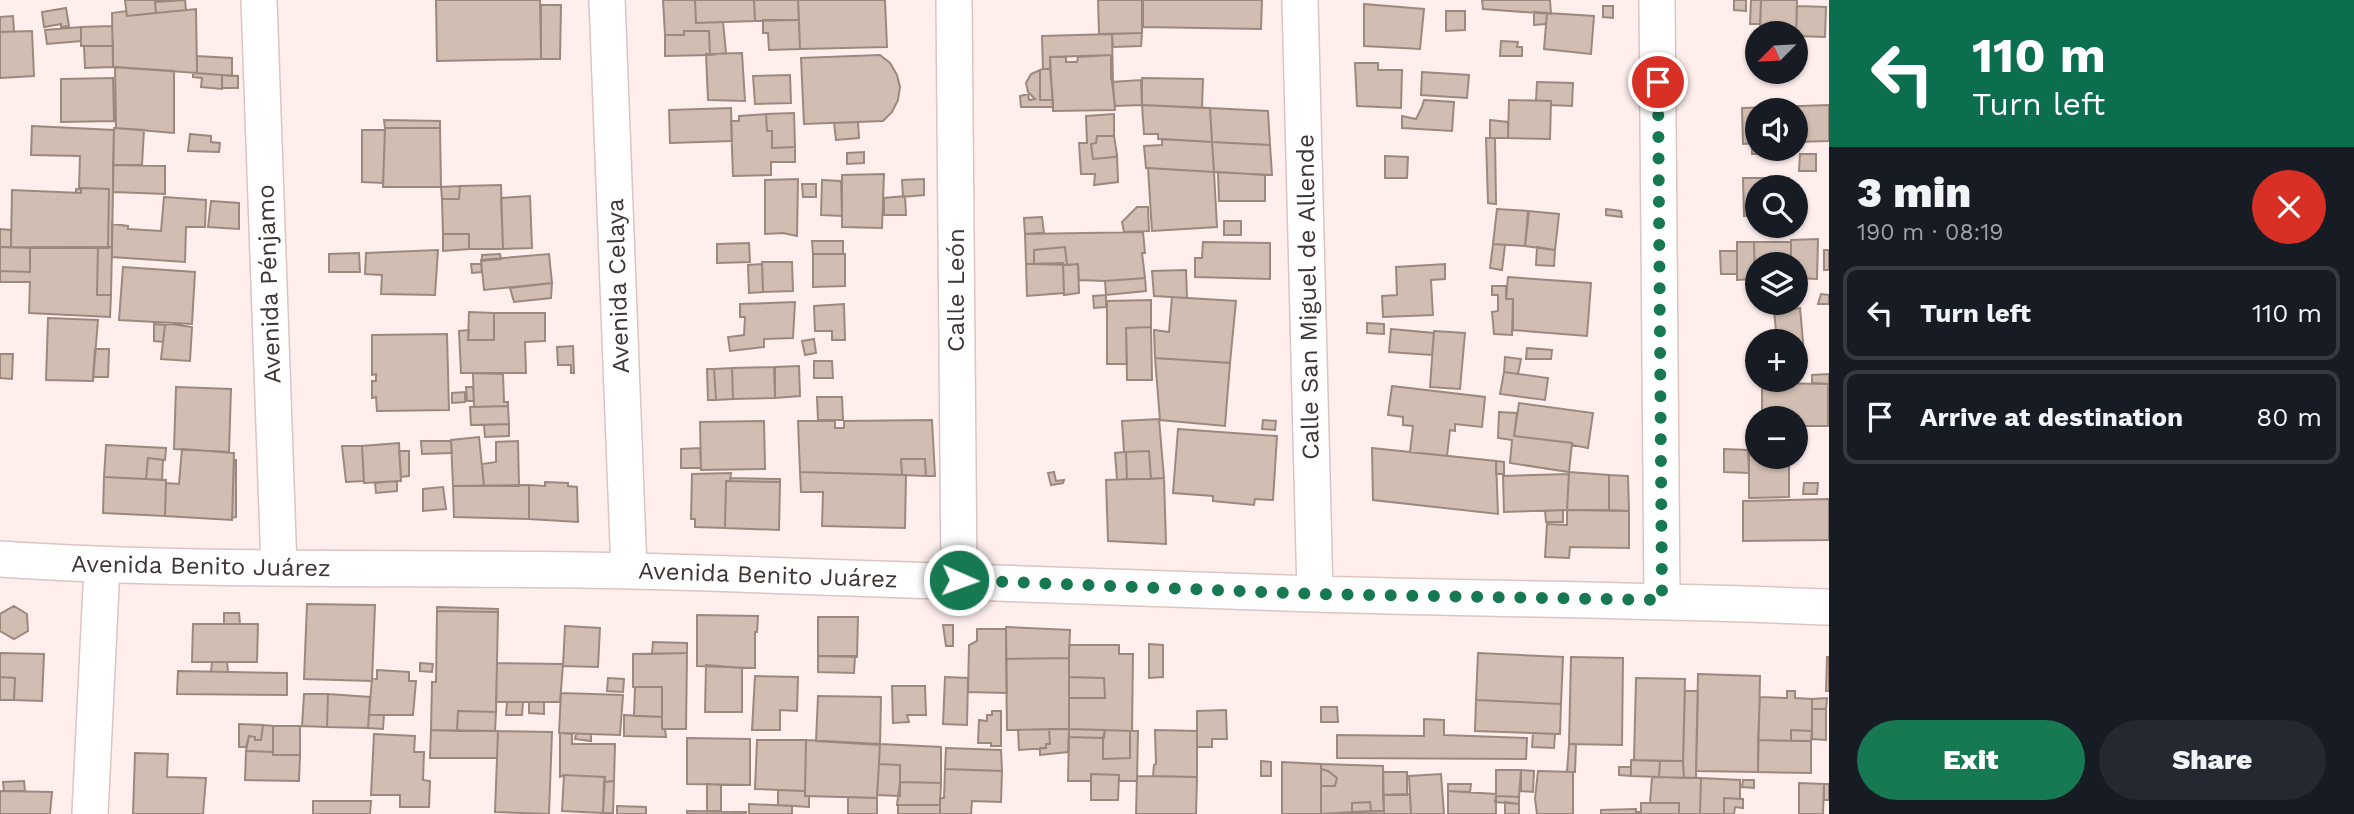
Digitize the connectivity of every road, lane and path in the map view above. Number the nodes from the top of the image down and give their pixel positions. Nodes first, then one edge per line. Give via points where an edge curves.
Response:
1 (259, 0) edge
2 (607, 0) edge
3 (954, 0) edge
4 (1300, 0) edge
5 (1657, 0) edge
6 (0, 559) edge
7 (102, 566) junction
8 (279, 568) junction
9 (629, 571) junction
10 (959, 580) junction
11 (1315, 594) junction
12 (1662, 600) junction
13 (1829, 607) edge
14 (90, 814) edge

1 - 8 street, Avenida Pénjamo
2 - 9 street, Avenida Celaya
3 - 10 street, Calle León
4 - 11 street, Calle San Miguel de Allende
5 - 12 street
6 - 7 street, Avenida Benito Juárez
7 - 8 street, Avenida Benito Juárez
7 - 14 street
8 - 9 street, Avenida Benito Juárez
9 - 10 street, Avenida Benito Juárez
10 - 11 street, Avenida Benito Juárez
11 - 12 street, Avenida Benito Juárez
12 - 13 street, Avenida Benito Juárez

